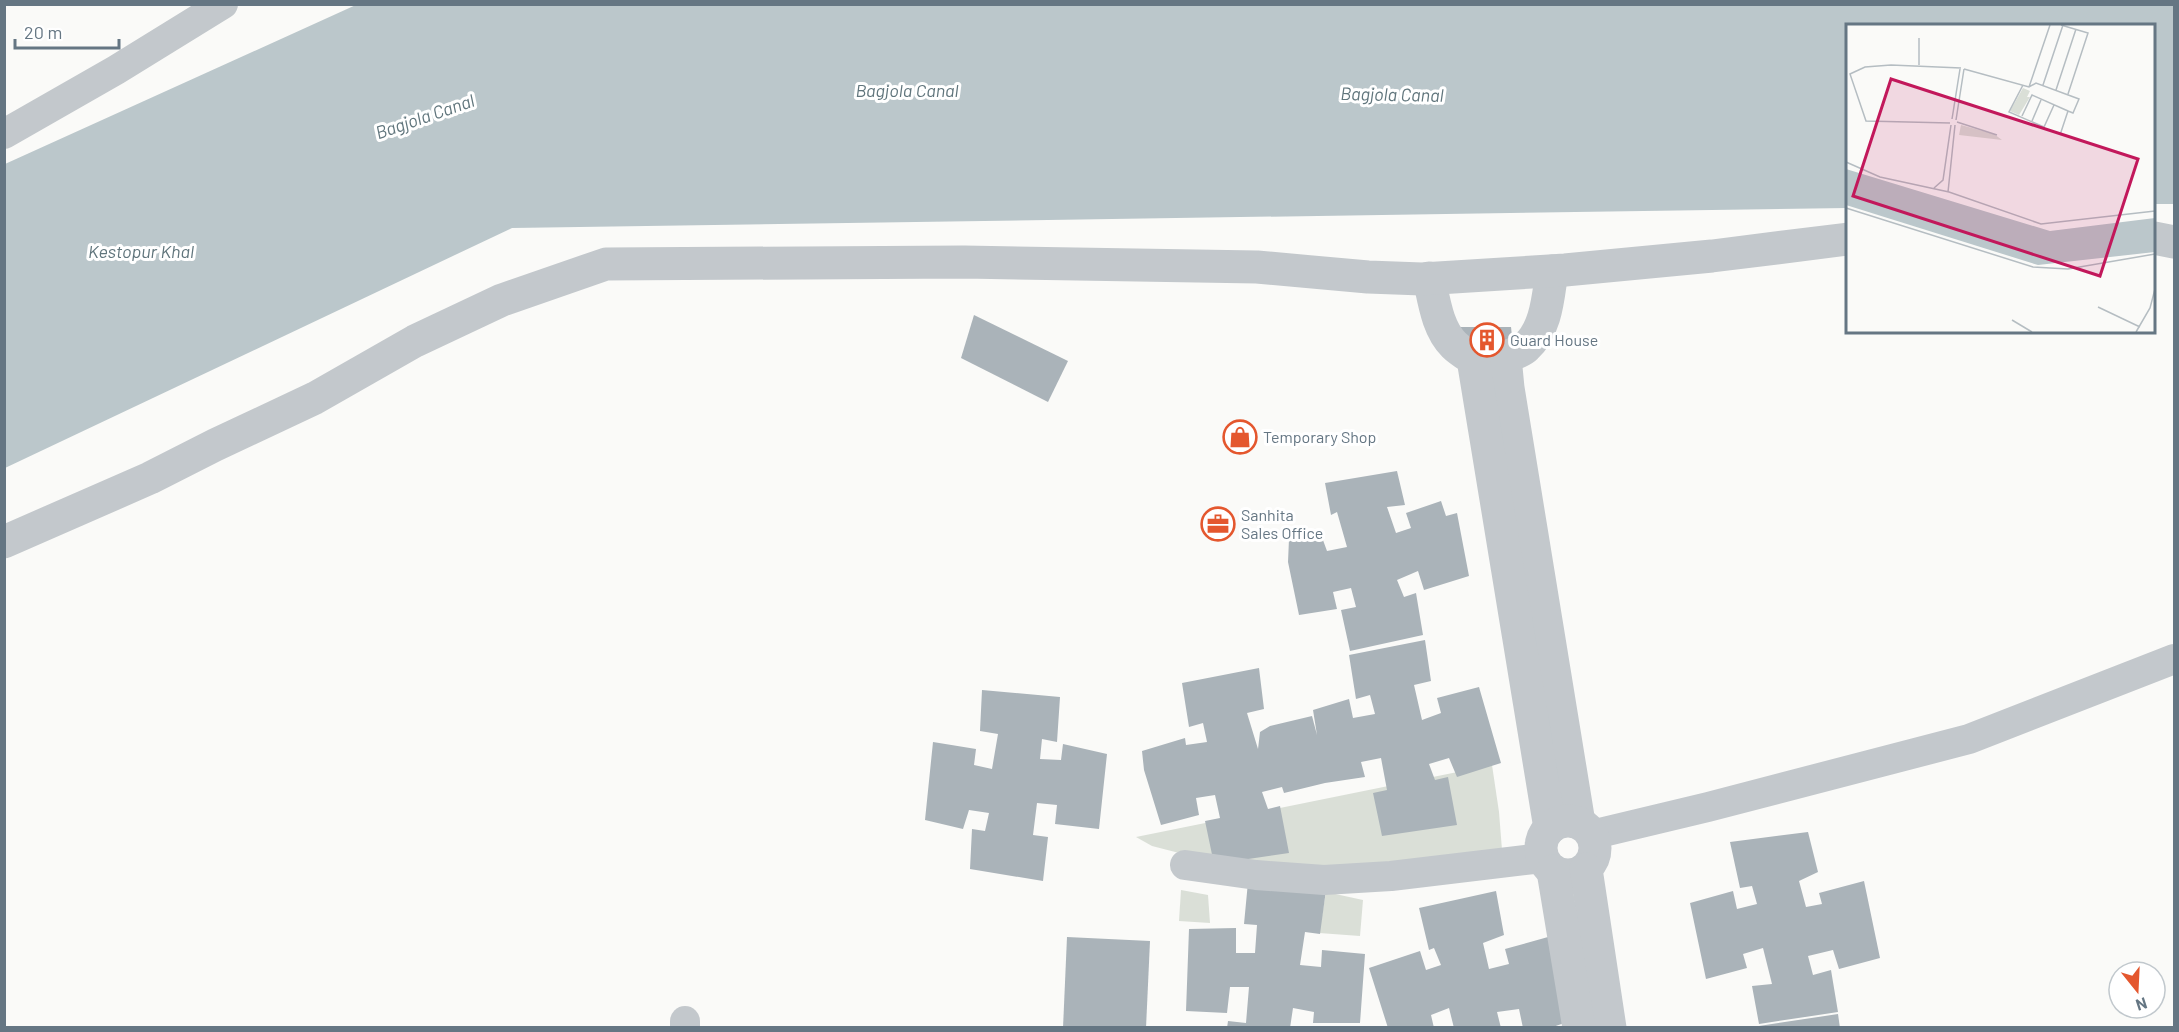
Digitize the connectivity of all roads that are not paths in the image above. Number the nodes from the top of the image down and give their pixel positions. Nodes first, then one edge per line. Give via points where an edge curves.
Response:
1 (224, 4) edge
2 (4, 134) edge
3 (2155, 238) edge
4 (1846, 239) edge
5 (2175, 242) edge
6 (1552, 271) junction
7 (1430, 278) junction
8 (4, 543) edge
9 (2175, 659) edge
10 (1563, 843) junction
11 (1185, 865) dead end
12 (1579, 1028) edge
13 (1610, 1028) edge

1 - 2 street
3 - 5 street
4 - 6 street
6 - 7 street
6 - 10 street via 1545,313 1536,334 1525,348 1505,357
7 - 8 street via 1257,267 964,262 606,264 502,300 415,341 315,398
7 - 10 street via 1436,309 1452,344 1473,359
9 - 10 street via 1969,739
10 - 11 street via 1391,876 1324,880
10 - 12 street
10 - 13 street via 1570,876 1586,869

